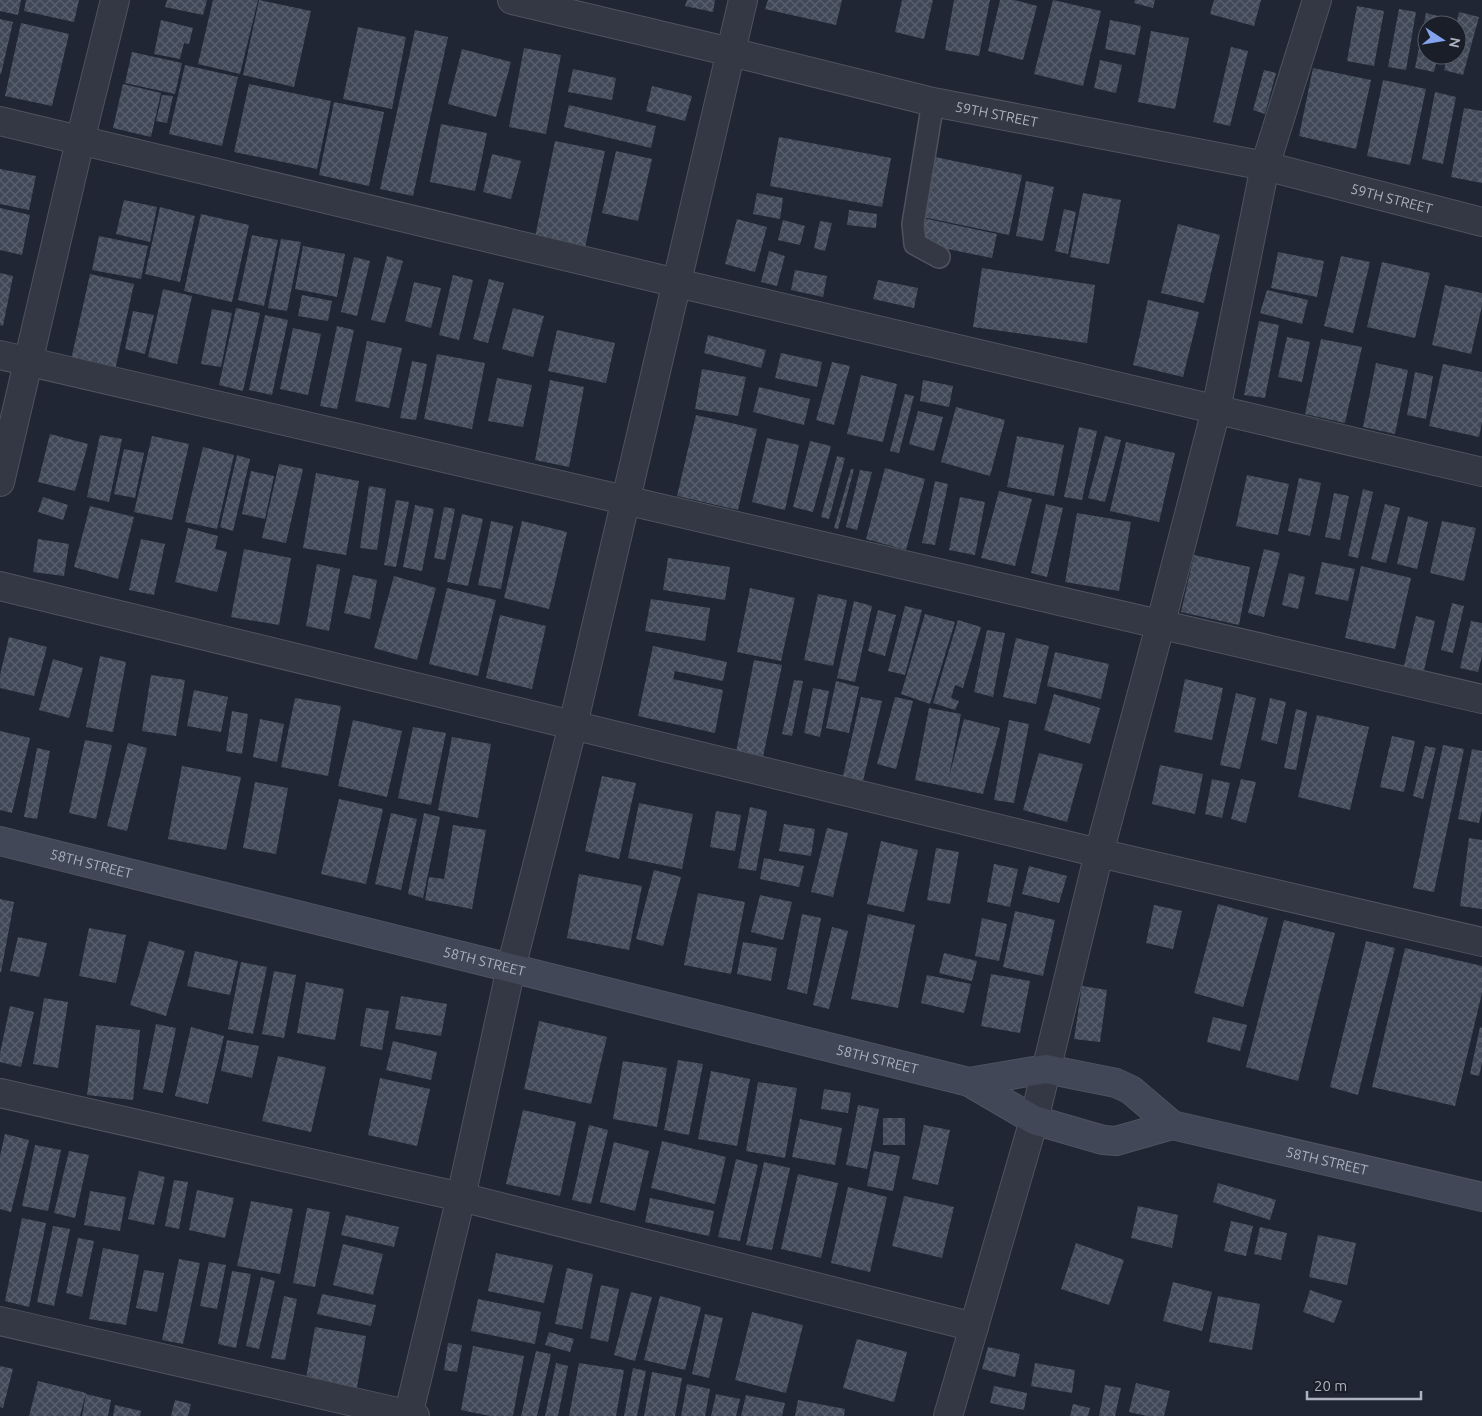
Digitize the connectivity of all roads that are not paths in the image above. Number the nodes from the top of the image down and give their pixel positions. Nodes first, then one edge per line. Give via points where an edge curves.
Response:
1 (115, 0) edge
2 (512, 0) edge
3 (743, 0) edge
4 (1317, 0) edge
5 (731, 52) junction
6 (933, 102) junction
7 (0, 121) edge
8 (80, 141) junction
9 (1265, 166) junction
10 (1482, 222) edge
11 (939, 257) dead end
12 (677, 283) junction
13 (0, 355) edge
14 (28, 361) junction
15 (1216, 410) junction
16 (1482, 472) edge
17 (0, 482) edge
18 (626, 500) junction
19 (0, 586) edge
20 (1160, 626) junction
21 (1482, 699) edge
22 (573, 725) junction
23 (0, 841) edge
24 (1099, 853) junction
25 (1482, 942) edge
26 (511, 968) junction
27 (1046, 1069) junction
28 (969, 1082) junction
29 (0, 1093) edge
30 (1034, 1120) junction
31 (1172, 1125) junction
32 (1482, 1196) edge
33 (461, 1197) junction
34 (0, 1321) edge
35 (974, 1327) junction
36 (410, 1415) edge
37 (948, 1416) edge

1 - 8 street
2 - 5 street, 59TH STREET
3 - 5 street
4 - 9 street
5 - 6 street, 59TH STREET
5 - 12 street
6 - 9 street, 59TH STREET
6 - 11 lane via 913,224 915,244
7 - 8 street
8 - 12 street
8 - 14 street
9 - 10 street, 59TH STREET
9 - 15 street
12 - 15 street
12 - 18 street
13 - 14 street
14 - 17 street
14 - 18 street
15 - 16 street
15 - 20 street
18 - 20 street
18 - 22 street
19 - 22 street
20 - 21 street
20 - 24 street
22 - 24 street
22 - 26 street
23 - 26 main road, 58TH STREET
24 - 25 street
24 - 27 street
26 - 28 main road, 58TH STREET
26 - 33 street
27 - 28 main road, 58TH STREET
27 - 30 street
27 - 31 main road, 58TH STREET via 1116,1083 1132,1090
28 - 30 main road, 58TH STREET
29 - 33 street
30 - 31 main road, 58TH STREET via 1116,1141
30 - 35 street
31 - 32 main road, 58TH STREET
33 - 35 street
33 - 36 street
34 - 36 street
35 - 37 street

